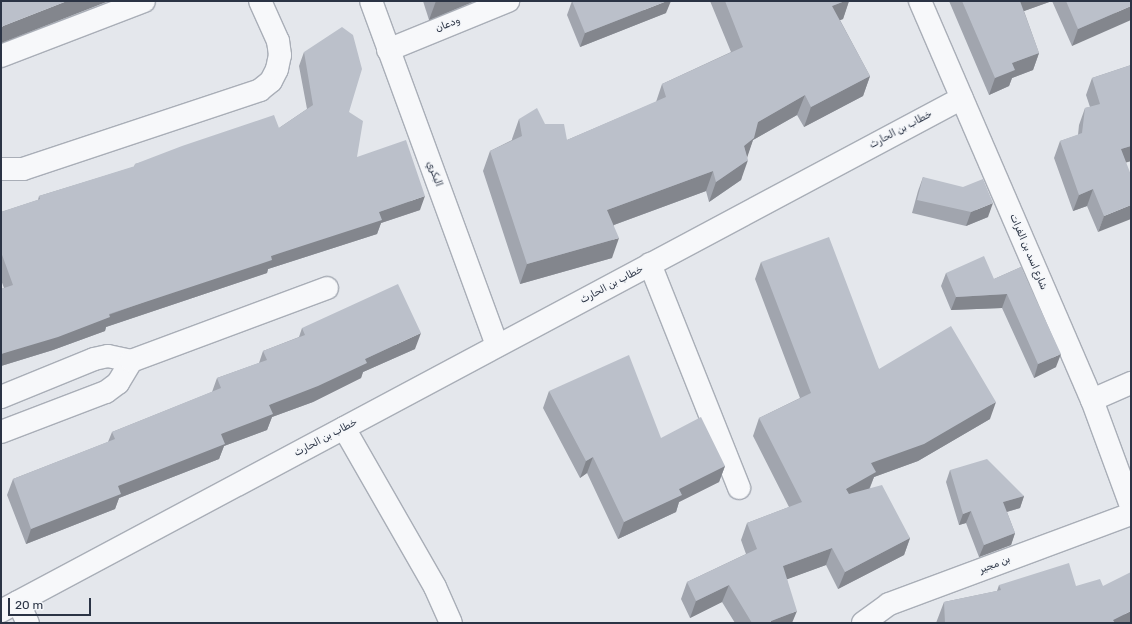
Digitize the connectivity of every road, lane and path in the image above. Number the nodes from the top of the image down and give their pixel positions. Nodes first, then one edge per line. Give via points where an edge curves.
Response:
1 (144, 1) edge
2 (260, 1) edge
3 (371, 1) edge
4 (508, 1) edge
5 (920, 1) edge
6 (388, 50) junction
7 (1, 56) edge
8 (962, 98) junction
9 (1, 169) edge
10 (650, 264) junction
11 (327, 288) dead end
12 (497, 346) junction
13 (131, 361) junction
14 (1131, 384) edge
15 (1, 397) edge
16 (1092, 400) junction
17 (344, 428) junction
18 (1, 432) edge
19 (739, 488) dead end
20 (1131, 506) edge
21 (1131, 514) edge
22 (10, 606) edge
23 (28, 623) edge
24 (451, 623) edge
25 (863, 623) edge

1 - 7 street
2 - 9 street via 278,41 280,55 278,69 271,81 260,90 23,169
3 - 6 street, البكري
4 - 6 street, ودعان
5 - 8 street, شارع اسد بن الفرات
6 - 12 street, البكري
8 - 10 street, خطاب بن الحارث
8 - 16 street, شارع اسد بن الفرات
10 - 12 street, خطاب بن الحارث
10 - 19 street, خطاب بن الحارث
11 - 13 street
12 - 17 street, خطاب بن الحارث
13 - 15 street via 108,356 94,359
13 - 18 street via 118,383 106,392
14 - 16 street
16 - 20 street, شارع اسد بن الفرات
17 - 22 street, خطاب بن الحارث
17 - 24 street via 435,587
21 - 25 street, بن مجير via 889,604
22 - 23 street

